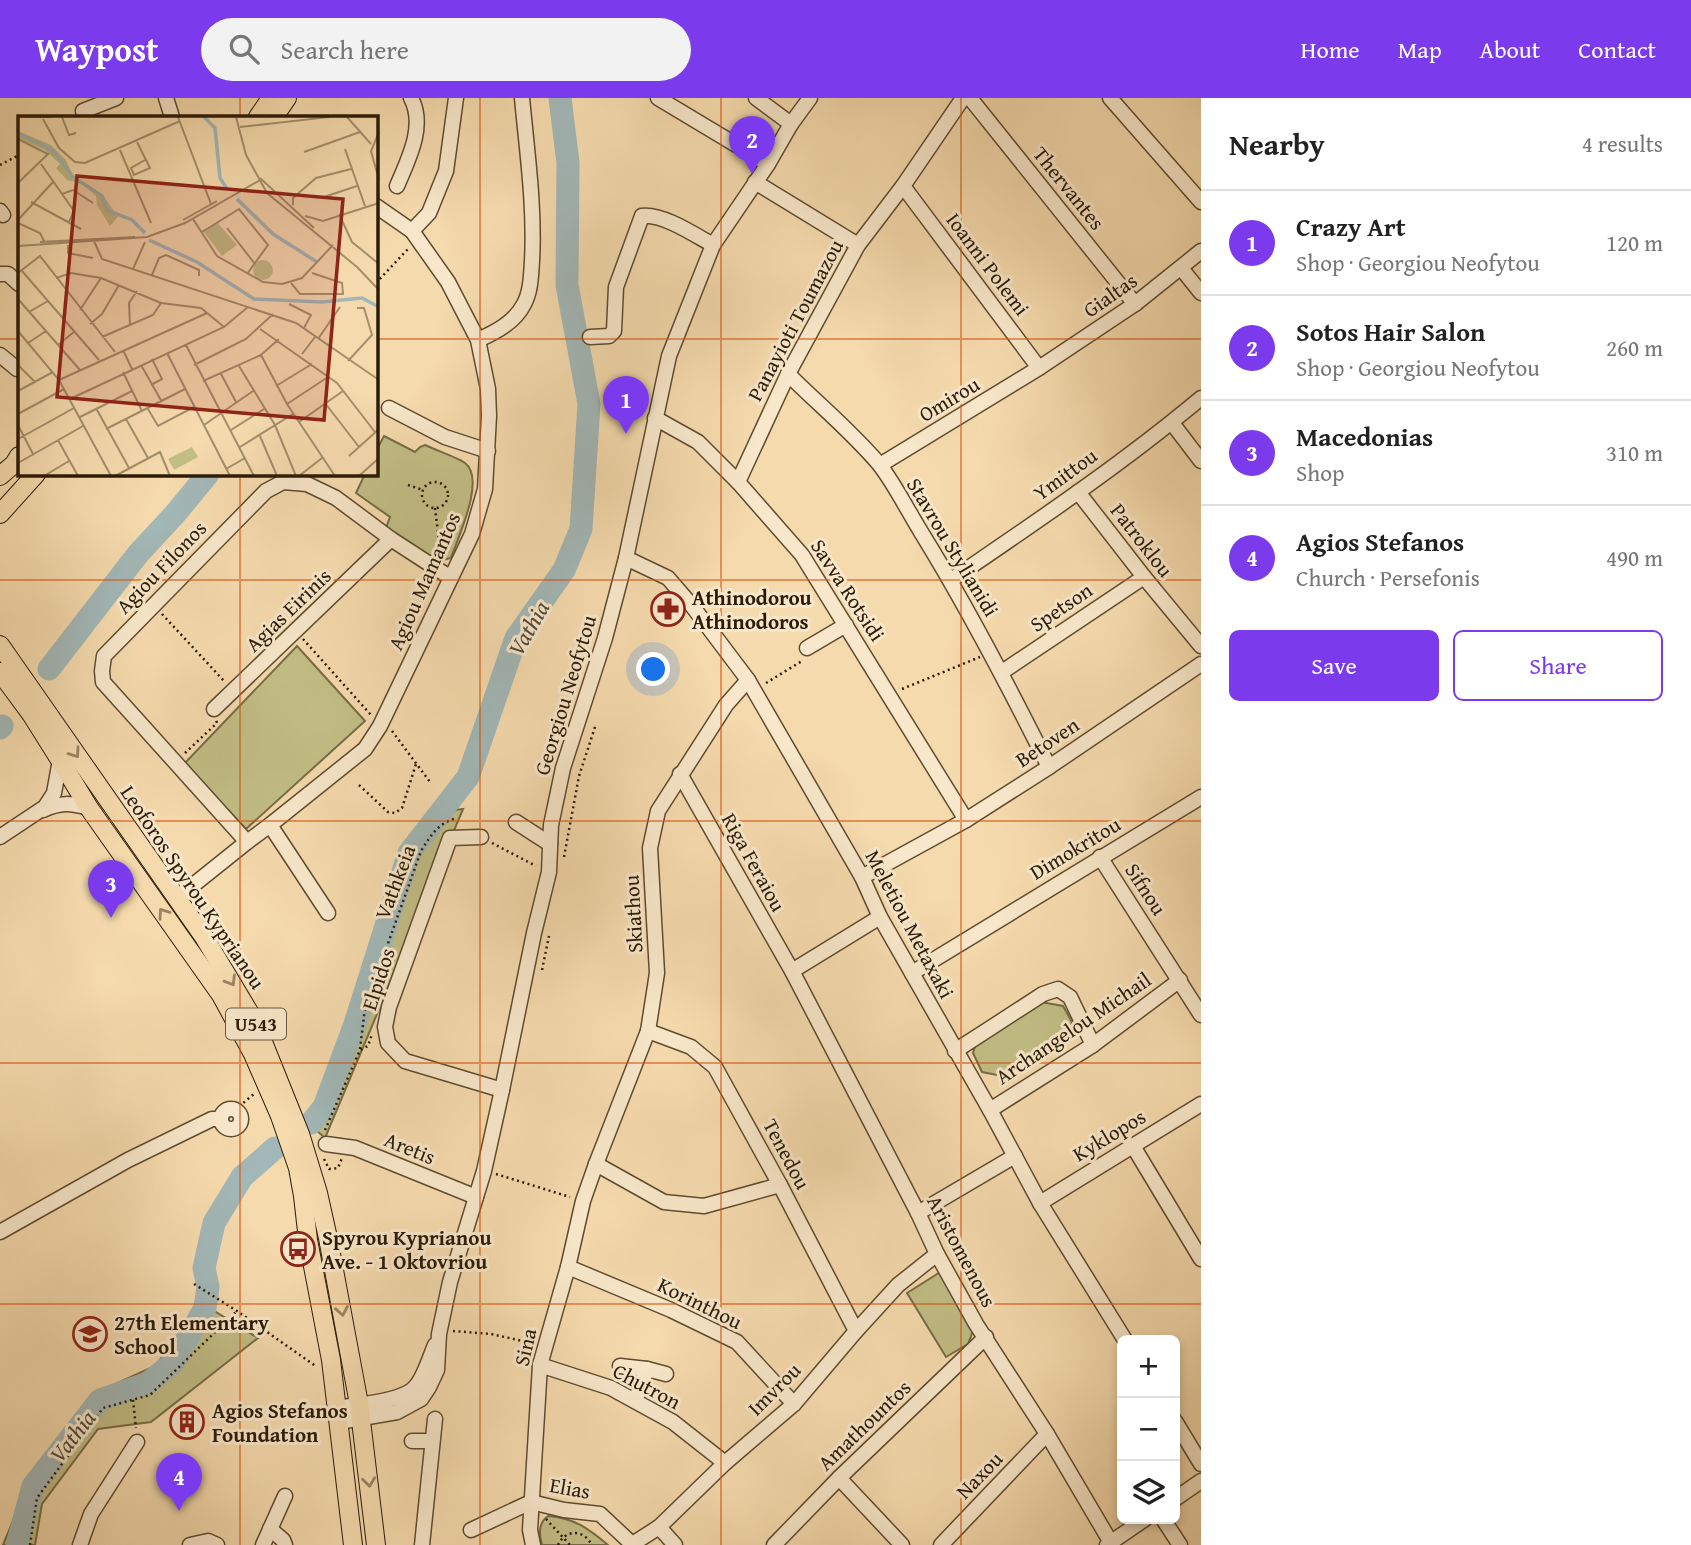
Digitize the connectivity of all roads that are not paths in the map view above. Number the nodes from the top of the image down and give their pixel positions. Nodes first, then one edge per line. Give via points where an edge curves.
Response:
1 (75, 98) edge
2 (116, 98) edge
3 (166, 98) edge
4 (271, 98) edge
5 (287, 98) edge
6 (411, 98) edge
7 (456, 98) edge
8 (522, 98) edge
9 (658, 98) edge
10 (756, 98) edge
11 (810, 98) edge
12 (962, 98) edge
13 (970, 98) edge
14 (1111, 98) edge
15 (85, 114) edge
16 (172, 116) edge
17 (259, 116) edge
18 (275, 116) edge
19 (791, 124) junction
20 (768, 164) junction
21 (755, 182) junction
22 (903, 186) junction
23 (397, 187) dead end
24 (1201, 202) edge
25 (378, 207) edge
26 (415, 235) junction
27 (713, 245) junction
28 (858, 245) junction
29 (1201, 251) edge
30 (1181, 268) junction
31 (0, 274) edge
32 (18, 283) edge
33 (1201, 293) edge
34 (1135, 304) junction
35 (590, 337) dead end
36 (478, 340) junction
37 (0, 355) edge
38 (1039, 368) junction
39 (18, 369) edge
40 (788, 374) junction
41 (1201, 398) edge
42 (389, 408) dead end
43 (655, 418) junction
44 (1172, 423) junction
45 (488, 451) junction
46 (18, 457) edge
47 (1201, 461) edge
48 (880, 465) junction
49 (0, 476) edge
50 (34, 476) edge
51 (738, 482) junction
52 (1078, 492) junction
53 (1, 513) edge
54 (391, 540) junction
55 (626, 558) junction
56 (447, 575) junction
57 (1144, 577) junction
58 (951, 580) junction
59 (846, 625) junction
60 (0, 645) edge
61 (1201, 646) edge
62 (807, 648) road end
63 (1201, 664) edge
64 (0, 672) edge
65 (1002, 672) junction
66 (751, 685) junction
67 (26, 691) junction
68 (214, 709) road end
69 (60, 760) junction
70 (1049, 767) junction
71 (680, 774) junction
72 (1199, 804) edge
73 (89, 808) junction
74 (35, 813) junction
75 (966, 820) junction
76 (516, 822) dead end
77 (270, 825) junction
78 (481, 836) road end
79 (0, 837) edge
80 (247, 842) junction
81 (550, 844) junction
82 (1100, 858) junction
83 (862, 877) junction
84 (177, 898) junction
85 (328, 913) dead end
86 (880, 917) junction
87 (792, 971) junction
88 (912, 973) junction
89 (1180, 980) junction
90 (1201, 1015) edge
91 (648, 1031) junction
92 (1093, 1045) junction
93 (955, 1051) junction
94 (502, 1090) junction
95 (1201, 1104) edge
96 (235, 1110) road end
97 (990, 1110) junction
98 (323, 1142) road end
99 (1133, 1146) junction
100 (1014, 1156) junction
101 (596, 1164) junction
102 (780, 1185) junction
103 (476, 1197) junction
104 (1040, 1203) junction
105 (918, 1213) junction
106 (0, 1232) edge
107 (937, 1254) junction
108 (1201, 1259) edge
109 (568, 1267) junction
110 (856, 1331) junction
111 (444, 1332) junction
112 (1122, 1335) edge
113 (986, 1337) junction
114 (540, 1365) junction
115 (620, 1366) dead end
116 (647, 1369) junction
117 (666, 1374) dead end
118 (635, 1401) junction
119 (793, 1404) junction
120 (360, 1411) junction
121 (338, 1415) junction
122 (435, 1419) dead end
123 (1180, 1429) edge
124 (1047, 1433) junction
125 (412, 1441) dead end
126 (432, 1441) junction
127 (137, 1442) road end
128 (725, 1463) junction
129 (1201, 1464) edge
130 (839, 1478) junction
131 (1201, 1481) edge
132 (285, 1496) dead end
133 (1180, 1496) edge
134 (531, 1502) junction
135 (1138, 1524) edge
136 (1166, 1524) edge
137 (659, 1527) junction
138 (271, 1529) junction
139 (471, 1530) dead end
140 (1109, 1543) edge
141 (631, 1544) edge
142 (80, 1545) edge
143 (190, 1545) edge
144 (216, 1545) edge
145 (263, 1545) edge
146 (285, 1545) edge
147 (353, 1545) edge
148 (376, 1545) edge
149 (422, 1545) edge
150 (533, 1545) edge
151 (675, 1545) edge
152 (774, 1545) edge
153 (902, 1545) edge
154 (941, 1545) edge
155 (1180, 1545) edge

1 - 15 street
2 - 15 street
3 - 16 street
4 - 17 main road
5 - 18 main road
6 - 23 street via 417,124 414,145
7 - 26 street via 446,171
8 - 36 street via 533,242 531,282 513,319
9 - 20 street
10 - 19 street
11 - 19 street, Georgiou Neofytou
12 - 22 street, Panayioti Toumazou
13 - 34 street, Thervantes
14 - 24 street
19 - 20 street, Georgiou Neofytou
20 - 21 street, Georgiou Neofytou
21 - 27 street, Georgiou Neofytou
21 - 28 street
22 - 28 street, Panayioti Toumazou
22 - 38 street, Ioanni Polemi
25 - 26 street, Agiou Mamantos
26 - 36 street, Agiou Mamantos via 449,282
27 - 35 street via 651,214 642,216 616,287 614,331 609,336
27 - 43 street, Georgiou Neofytou via 670,356
28 - 40 street, Panayioti Toumazou
29 - 30 street, Gialtas
30 - 33 street
30 - 34 street, Gialtas
31 - 32 street via 8,274
34 - 38 street, Gialtas
36 - 45 street, Agiou Mamantos via 488,389
37 - 39 street
38 - 48 street, Omirou
40 - 48 street, Stavrou Stylianidi
40 - 51 street, Panayioti Toumazou
41 - 44 street, Ymittou
42 - 45 street via 445,437
43 - 51 street, Savva Rotsidi via 698,442
43 - 55 street, Georgiou Neofytou
44 - 47 street
44 - 52 street, Ymittou
45 - 56 street, Agiou Mamantos via 485,489 472,534
46 - 49 main road
48 - 58 street, Stavrou Stylianidi
50 - 53 main road
51 - 59 street, Savva Rotsidi via 802,555
52 - 57 street, Patroklou
52 - 58 street, Ymittou
54 - 56 street, Agiou Filonos
54 - 68 street, Agias Eirinis
54 - 80 street, Agiou Filonos via 336,498 307,484 283,482 266,491 104,656 103,682
55 - 66 street, Meletiou Metaxaki via 668,578
55 - 81 street, Georgiou Neofytou via 563,768
56 - 77 street, Agiou Mamantos via 365,749
57 - 61 street, Patroklou
57 - 65 street, Spetson
58 - 65 street, Stavrou Stylianidi
59 - 62 street
59 - 75 street, Savva Rotsidi
60 - 67 main road, Leoforos Spyrou Kyprianou / U543
63 - 70 street, Betoven
64 - 67 main road, Leoforos Spyrou Kyprianou / U543
65 - 70 street, Stavrou Stylianidi
66 - 71 street, Skiathou via 726,705
66 - 83 street, Meletiou Metaxaki
67 - 69 main road, Leoforos Spyrou Kyprianou / U543 via 31,714
67 -> 84 main road, Leoforos Spyrou Kyprianou / U543
69 - 73 main road, Leoforos Spyrou Kyprianou / U543
69 - 74 street via 54,793
70 - 75 street, Betoven
71 - 87 street, Riga Feraiou
71 - 91 street, Skiathou via 658,811 650,848 657,972
72 - 82 street, Dimokritou
73 - 74 street via 65,803
121 -> 73 main road, Leoforos Spyrou Kyprianou / U543 via 298,1168 280,1116 221,995
74 - 79 street
75 - 83 street, Betoven
76 - 81 street
77 - 80 street, Agiou Mamantos
77 - 85 street
78 - 94 street, Elpidos via 450,838 385,1027 387,1043 405,1061
80 - 84 street, Agiou Mamantos
81 - 94 street, Georgiou Neofytou via 549,872
82 - 88 street, Dimokritou
82 - 89 street, Sifnou
83 - 86 street, Meletiou Metaxaki
84 -> 120 main road, Leoforos Spyrou Kyprianou / U543 via 255,1022 300,1134 328,1238
86 - 87 street
86 - 88 street, Meletiou Metaxaki
87 - 105 street, Aristomenous
88 - 93 street, Meletiou Metaxaki
89 - 90 street, Sifnou
89 - 92 street, Archangelou Michail
91 - 101 street, Skiathou
91 - 102 street, Tenedou via 691,1047 715,1067
92 - 93 street via 1069,997 1058,989
92 - 97 street, Archangelou Michail
93 - 97 street, Meletiou Metaxaki
94 - 103 street, Georgiou Neofytou
95 - 99 street, Kyklopos
96 - 106 street via 241,1118 236,1127 228,1129 221,1119 212,1119
97 - 100 street, Meletiou Metaxaki
98 - 103 street, Aretis via 355,1149
99 - 104 street, Kyklopos
99 - 108 street
100 - 104 street, Meletiou Metaxaki
100 - 105 street
101 - 102 street via 664,1202 704,1206
101 - 109 street, Sina
102 - 110 street, Tenedou
103 - 111 street, Georgiou Neofytou via 450,1282
104 - 112 street, Meletiou Metaxaki
105 - 107 street, Aristomenous
107 - 110 street, Imvrou via 898,1285
107 - 113 street, Aristomenous
109 - 114 street, Sina
109 - 119 street, Korinthou via 737,1342
110 - 119 street, Imvrou
111 - 120 street, Georgiou Neofytou via 417,1385 407,1395
111 - 120 street, Georgiou Neofytou via 437,1370 421,1399 397,1412
113 - 124 street, Aristomenous
113 - 130 street, Amathountos
114 - 118 street, Chutron via 611,1388
114 - 134 street, Sina
115 - 116 street
116 - 117 street
116 - 118 street
118 - 128 street, Chutron via 673,1422
119 - 128 street, Imvrou
120 - 121 street, Georgiou Neofytou
120 -> 148 main road, Leoforos Spyrou Kyprianou / U543
121 - 147 main road, Leoforos Spyrou Kyprianou / U543
122 - 126 street
123 - 129 street
124 - 140 street, Aristomenous
124 - 154 street, Naxou
125 - 126 street
126 - 149 street
127 - 142 street via 90,1514
128 - 137 street, Imvrou
130 - 152 street, Amathountos
130 - 153 street
131 - 133 street
132 - 138 street
134 - 139 street
134 - 141 street, Elias via 600,1514
134 - 150 street, Sina
135 - 140 street
136 - 155 street
137 - 141 street, Imvrou
137 - 151 street
138 - 145 street
138 - 146 street
143 - 144 street via 208,1541

